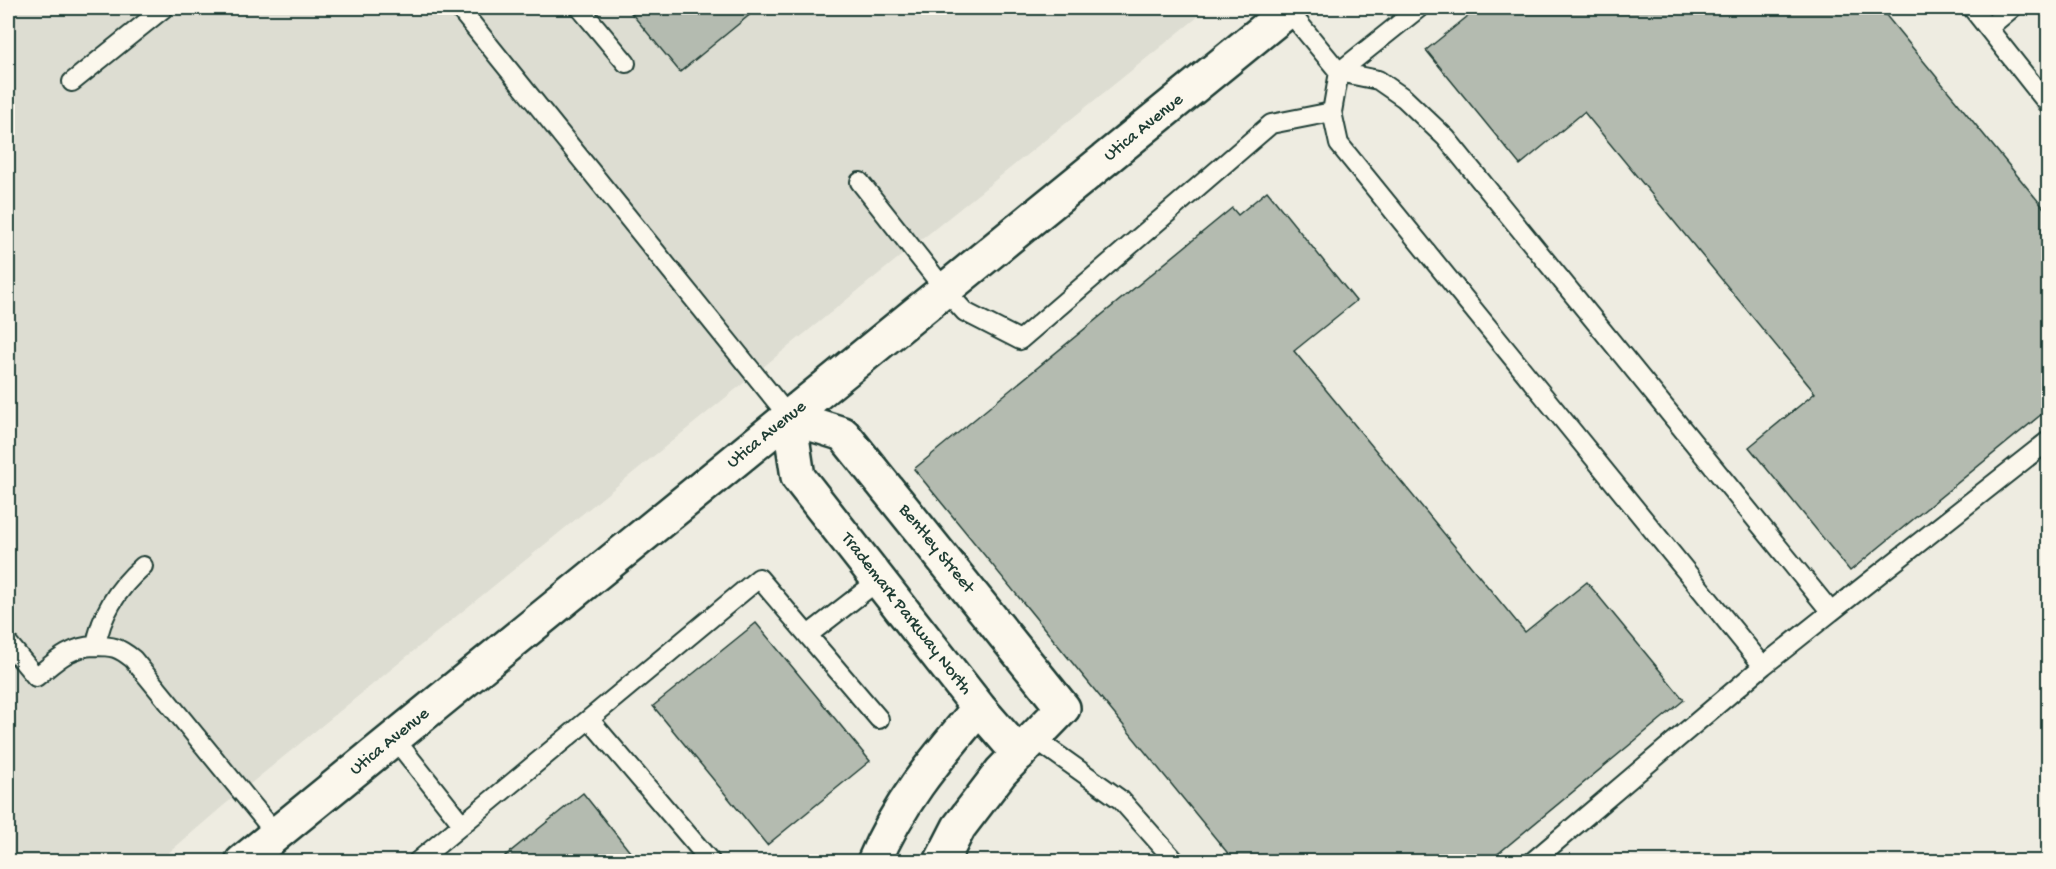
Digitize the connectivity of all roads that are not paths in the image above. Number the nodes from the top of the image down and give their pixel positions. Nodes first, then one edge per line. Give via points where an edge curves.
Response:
1 (164, 8) edge
2 (459, 8) edge
3 (580, 8) edge
4 (1419, 8) edge
5 (1972, 8) edge
6 (2012, 8) edge
7 (1289, 9) edge
8 (1988, 28) junction
9 (626, 63) dead end
10 (1339, 72) junction
11 (72, 82) dead end
12 (2049, 104) edge
13 (1332, 112) junction
14 (860, 182) dead end
15 (945, 290) junction
16 (789, 417) junction
17 (2049, 441) edge
18 (143, 566) dead end
19 (879, 580) junction
20 (1831, 612) junction
21 (808, 635) junction
22 (8, 643) edge
23 (96, 646) junction
24 (1763, 666) junction
25 (979, 708) junction
26 (589, 719) junction
27 (879, 719) dead end
28 (394, 738) junction
29 (1027, 746) junction
30 (462, 824) junction
31 (276, 834) junction
32 (242, 861) edge
33 (417, 861) edge
34 (711, 861) edge
35 (874, 861) edge
36 (941, 861) edge
37 (1176, 861) edge
38 (1532, 861) edge

1 - 11 lane
2 - 16 lane
3 - 9 lane
4 - 10 lane
5 - 8 lane
6 - 8 lane
7 - 10 lane
7 - 15 street, Utica Avenue
8 - 12 lane
10 - 13 lane
10 - 20 lane via 1378,80 1404,98 1446,138
13 - 15 lane via 1271,124 1020,340 965,312
13 - 24 lane via 1340,144
14 - 15 lane
15 - 16 street, Utica Avenue
16 - 19 street, Trademark Parkway North via 798,477
16 - 28 street, Utica Avenue
16 - 29 street, Bentley Street via 843,434 1063,708
17 - 20 lane
18 - 23 lane via 123,583 99,625
19 - 21 lane
19 - 25 street, Trademark Parkway North
20 - 24 lane
21 - 26 lane via 759,578
21 - 27 lane
22 - 23 lane via 36,677 68,651
23 - 31 lane via 113,646 133,659
24 - 38 lane
25 - 29 street
25 - 35 street, Trademark Parkway North via 917,782
26 - 30 lane
26 - 34 lane
28 - 30 lane
28 - 31 street, Utica Avenue
29 - 36 street via 1001,772 959,827
29 - 37 lane via 1121,800
30 - 33 lane
31 - 32 street, Utica Avenue

